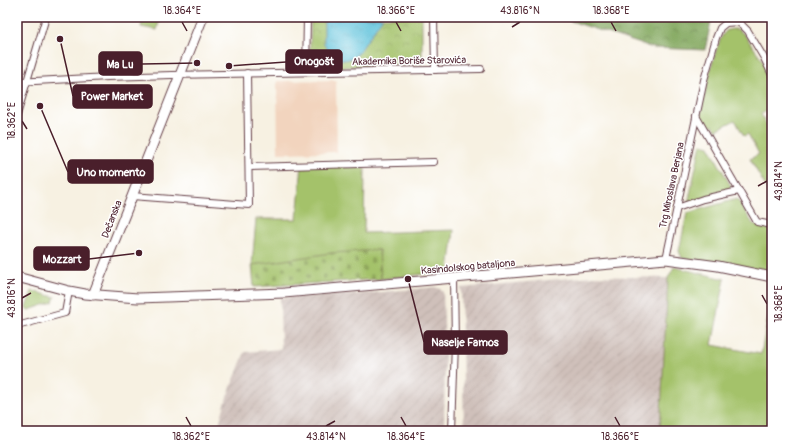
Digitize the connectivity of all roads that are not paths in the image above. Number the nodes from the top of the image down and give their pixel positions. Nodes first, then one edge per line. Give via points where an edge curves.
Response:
1 (46, 17) edge
2 (203, 17) edge
3 (307, 17) edge
4 (434, 17) edge
5 (725, 20) edge
6 (481, 69) dead end
7 (435, 70) junction
8 (306, 72) junction
9 (247, 73) junction
10 (179, 75) junction
11 (772, 75) edge
12 (17, 82) edge
13 (27, 82) junction
14 (17, 115) edge
15 (696, 116) junction
16 (434, 162) dead end
17 (249, 167) junction
18 (739, 191) junction
19 (132, 196) junction
20 (677, 208) junction
21 (772, 225) edge
22 (666, 259) junction
23 (17, 277) edge
24 (772, 277) edge
25 (454, 278) junction
26 (69, 291) junction
27 (93, 295) junction
28 (17, 326) edge
29 (452, 431) edge

1 - 13 street
2 - 10 street, Dečanska
3 - 8 street
4 - 7 street
5 - 11 street, Trg Miroslava Berjana via 738,22 748,31
5 - 15 street, Trg Miroslava Berjana via 716,38
6 - 7 street, Akademika Boriše Starovića
7 - 8 street, Akademika Boriše Starovića
8 - 9 street, Akademika Boriše Starovića
9 - 10 street, Akademika Boriše Starovića
9 - 17 street
10 - 13 street, Akademika Boriše Starovića
10 - 19 street, Dečanska
12 - 13 street, Akademika Boriše Starovića
13 - 14 street
15 - 18 street
15 - 20 street, Trg Miroslava Berjana
16 - 17 street
17 - 19 street via 249,205
18 - 20 street
18 - 21 street via 757,222
19 - 27 street, Dečanska
20 - 22 street, Trg Miroslava Berjana
22 - 24 street, Kasindolskog bataljona
22 - 25 street, Kasindolskog bataljona
23 - 26 street, Kasindolskog bataljona
25 - 27 street, Kasindolskog bataljona via 284,293 138,298
25 - 29 street
26 - 27 street, Kasindolskog bataljona
26 - 28 street via 65,313

